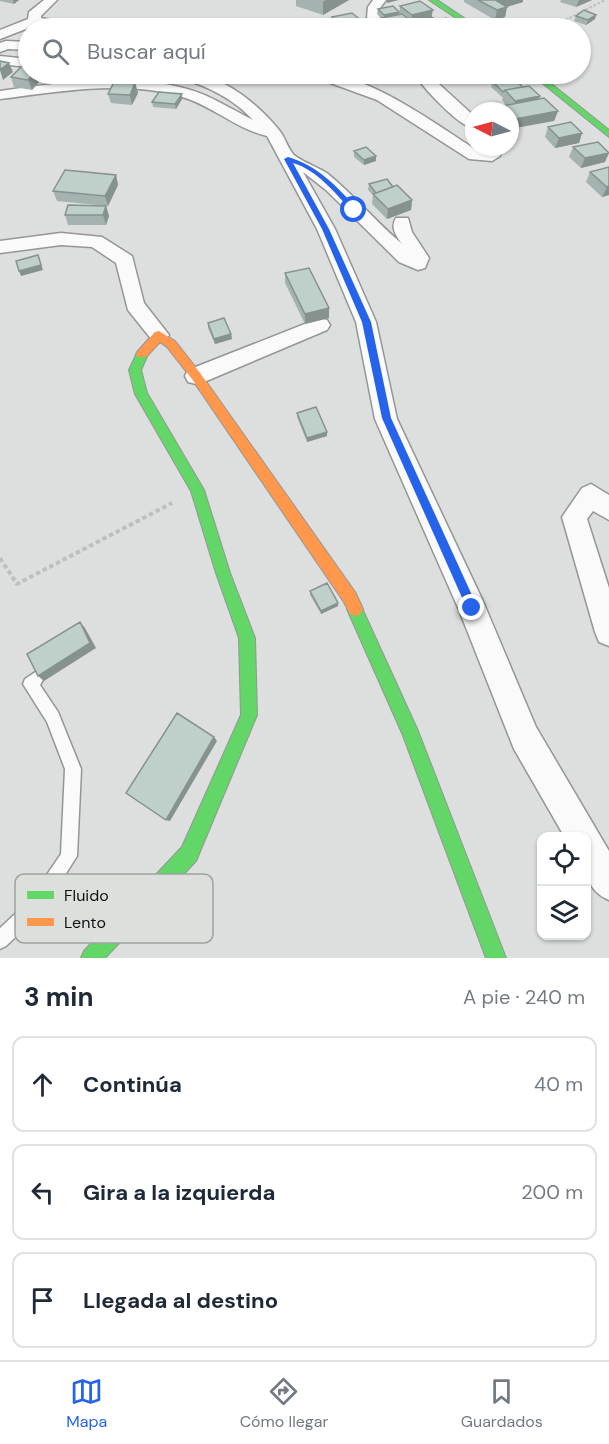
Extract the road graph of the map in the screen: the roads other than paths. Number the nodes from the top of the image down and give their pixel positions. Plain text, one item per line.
1 (51, 0) edge
2 (380, 0) edge
3 (432, 0) edge
4 (34, 18) edge
5 (374, 18) edge
6 (460, 18) edge
7 (18, 28) edge
8 (0, 35) edge
9 (18, 46) edge
10 (0, 48) edge
11 (0, 60) edge
12 (18, 62) edge
13 (212, 84) edge
14 (346, 84) edge
15 (431, 84) edge
16 (547, 84) edge
17 (0, 95) edge
18 (465, 117) edge
19 (274, 134) junction
20 (609, 134) edge
21 (465, 150) edge
22 (288, 159) junction
23 (402, 222) dead end
24 (0, 247) edge
25 (320, 325) dead end
26 (159, 335) junction
27 (196, 376) junction
28 (609, 509) edge
29 (609, 632) edge
30 (37, 678) edge
31 (579, 832) edge
32 (591, 852) edge
33 (57, 874) edge
34 (170, 874) edge
35 (609, 883) edge
36 (15, 926) edge
37 (0, 940) edge
38 (105, 943) edge
39 (91, 958) edge
40 (496, 958) edge

1 - 4 street
2 - 5 street
3 - 6 main road
7 - 8 street
9 - 10 street
11 - 12 street
13 - 19 street
14 - 21 street
15 - 18 street
16 - 20 main road
17 - 19 street
19 - 22 street
22 - 23 street
22 - 31 street
24 - 26 street
25 - 27 street
26 - 27 main road
26 - 34 main road
27 - 40 main road
28 - 29 street
30 - 33 lane
32 - 35 street
36 - 37 lane
38 - 39 main road

